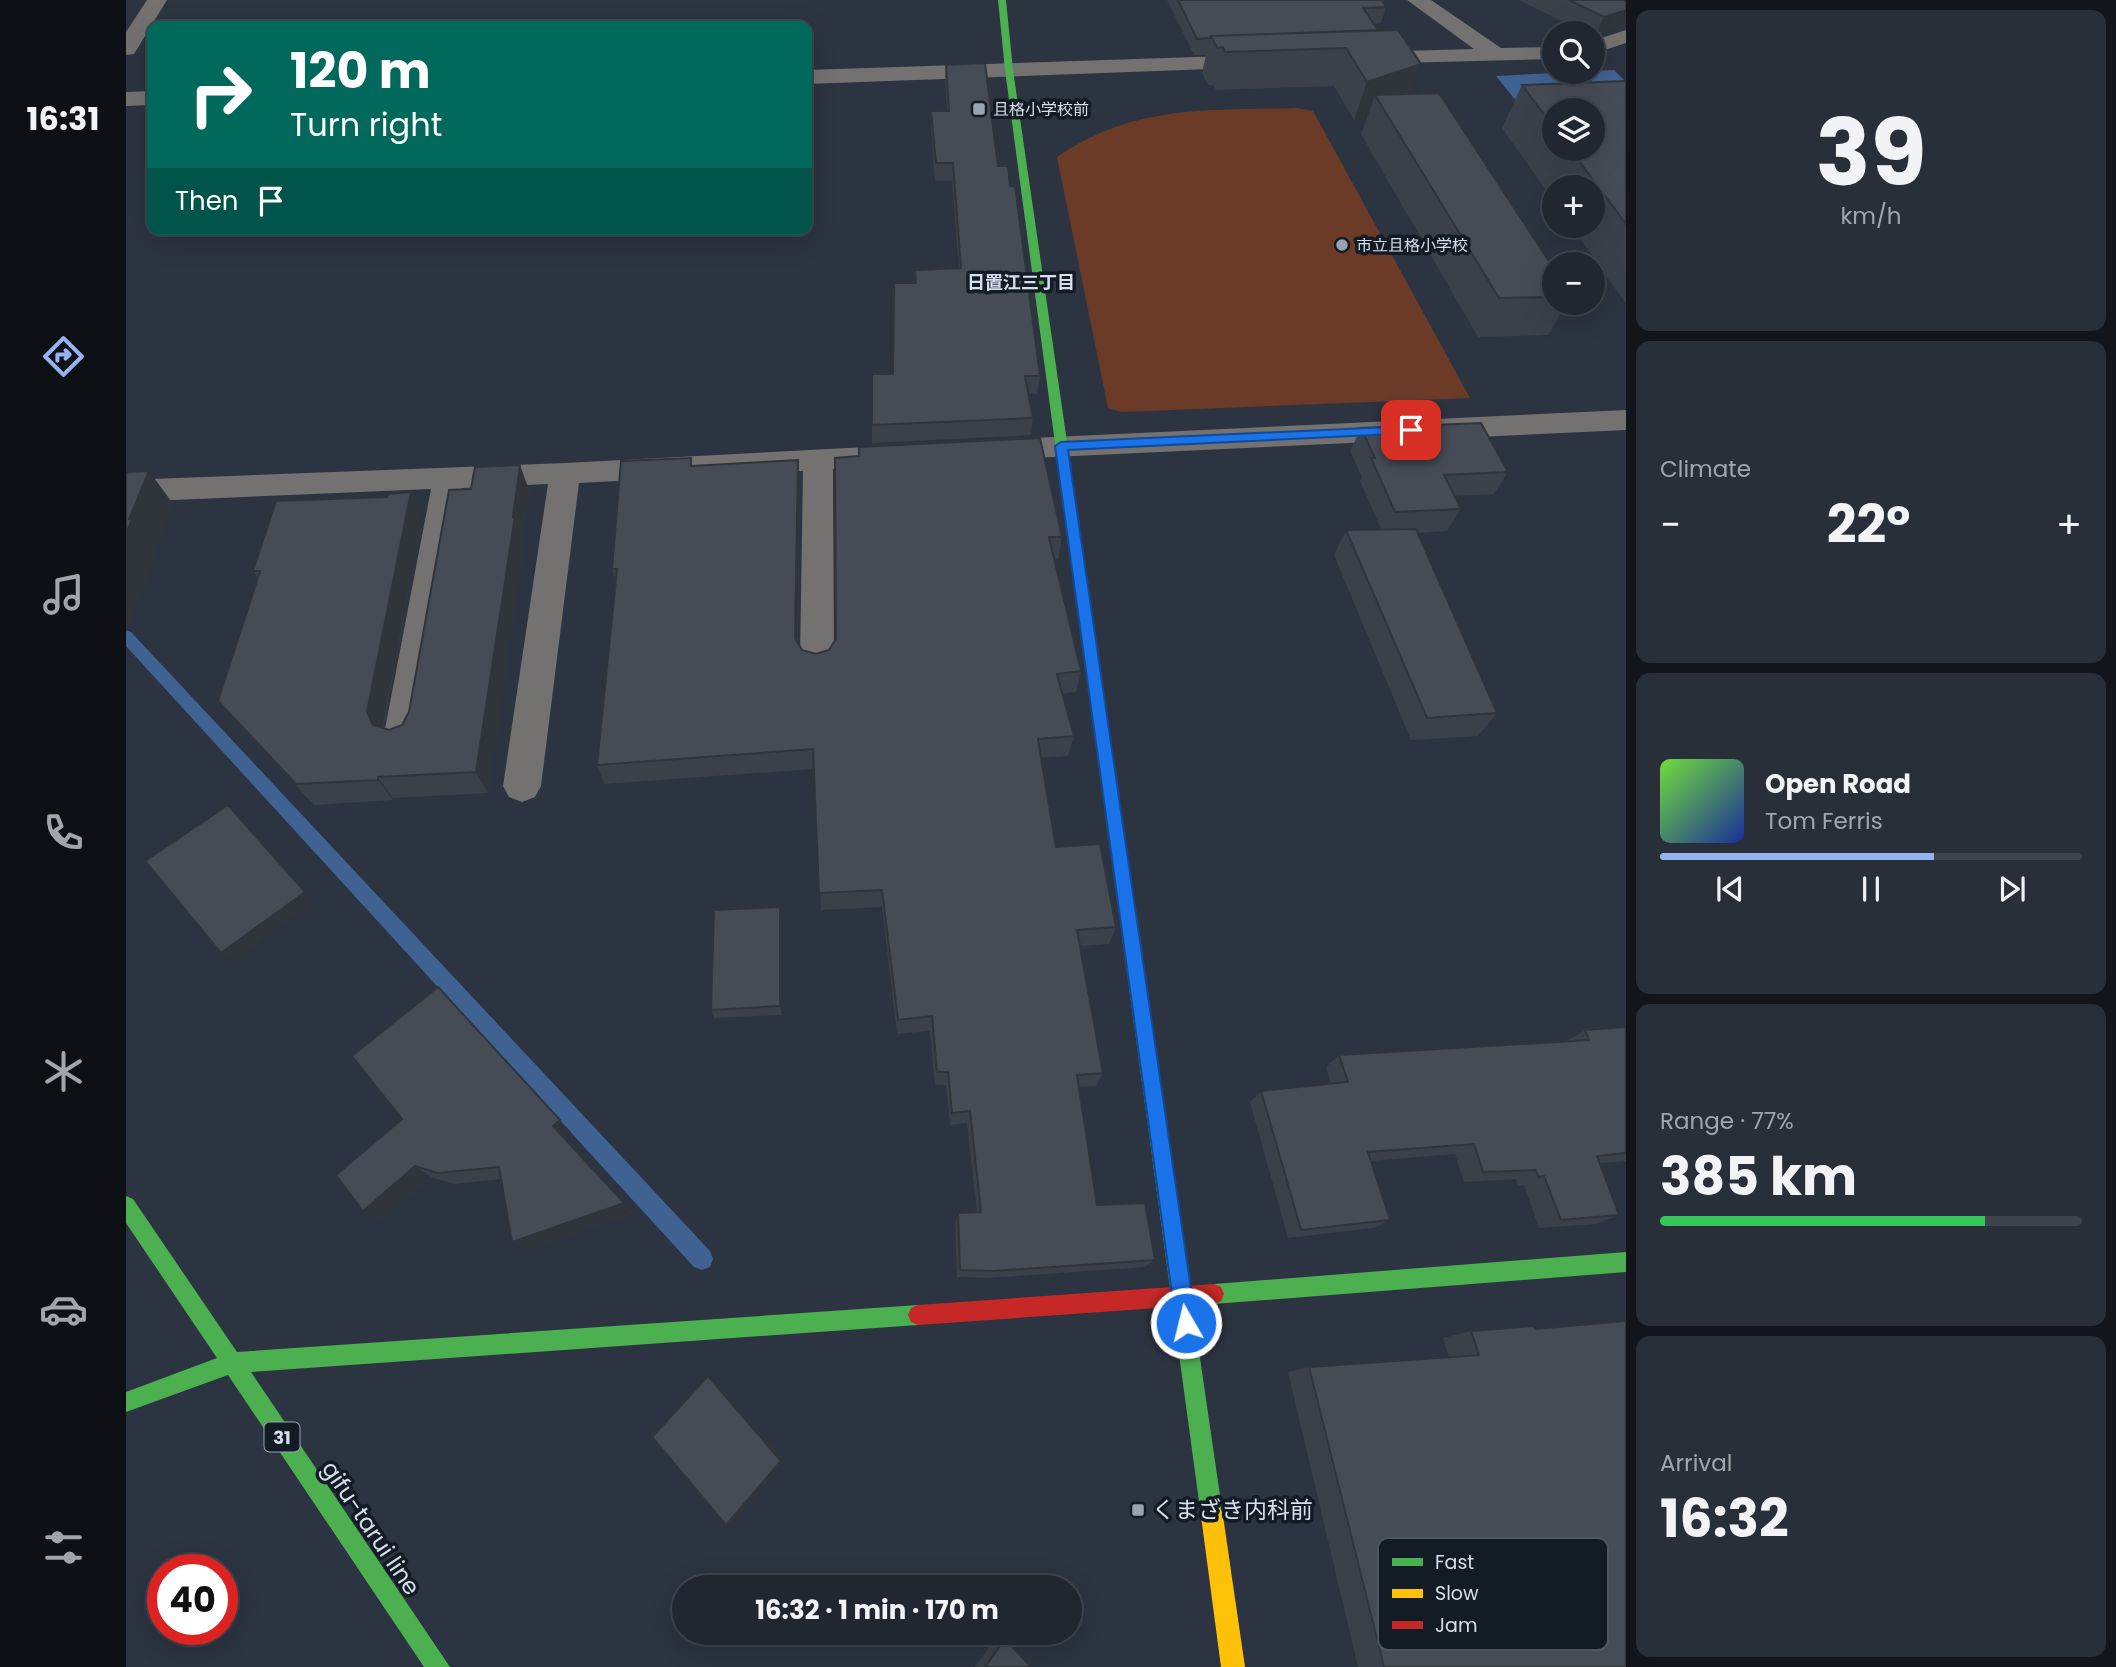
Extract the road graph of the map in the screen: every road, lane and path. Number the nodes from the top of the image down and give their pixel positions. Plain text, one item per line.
1 (157, 0) edge
2 (1002, 0) edge
3 (1417, 0) edge
4 (1626, 36) edge
5 (1605, 43) edge
6 (126, 49) edge
7 (1542, 53) edge
8 (1497, 55) junction
9 (1343, 60) edge
10 (1274, 62) edge
11 (1009, 70) junction
12 (812, 77) edge
13 (147, 98) edge
14 (126, 99) edge
15 (1626, 420) edge
16 (1061, 446) junction
17 (953, 452) edge
18 (913, 454) edge
19 (818, 459) junction
20 (565, 473) junction
21 (448, 478) junction
22 (126, 491) edge
23 (817, 660) edge
24 (402, 734) edge
25 (522, 786) dead end
26 (126, 1206) edge
27 (1626, 1262) edge
28 (1182, 1296) junction
29 (232, 1363) junction
30 (126, 1402) edge
31 (438, 1667) edge
32 (1233, 1667) edge

1 - 6 street
2 - 11 street
3 - 8 street
4 - 5 street
7 - 8 street
8 - 9 street
10 - 11 street
11 - 12 street
11 - 16 street
13 - 14 street
15 - 16 street
16 - 17 street
16 - 28 street
18 - 19 street
19 - 20 street
19 - 23 street
20 - 21 street
20 - 25 street
21 - 22 street
21 - 24 street
26 - 29 street, gifu-tarui line / 31
27 - 28 street
28 - 29 street
28 - 32 street
29 - 30 street
29 - 31 street, gifu-tarui line / 31

